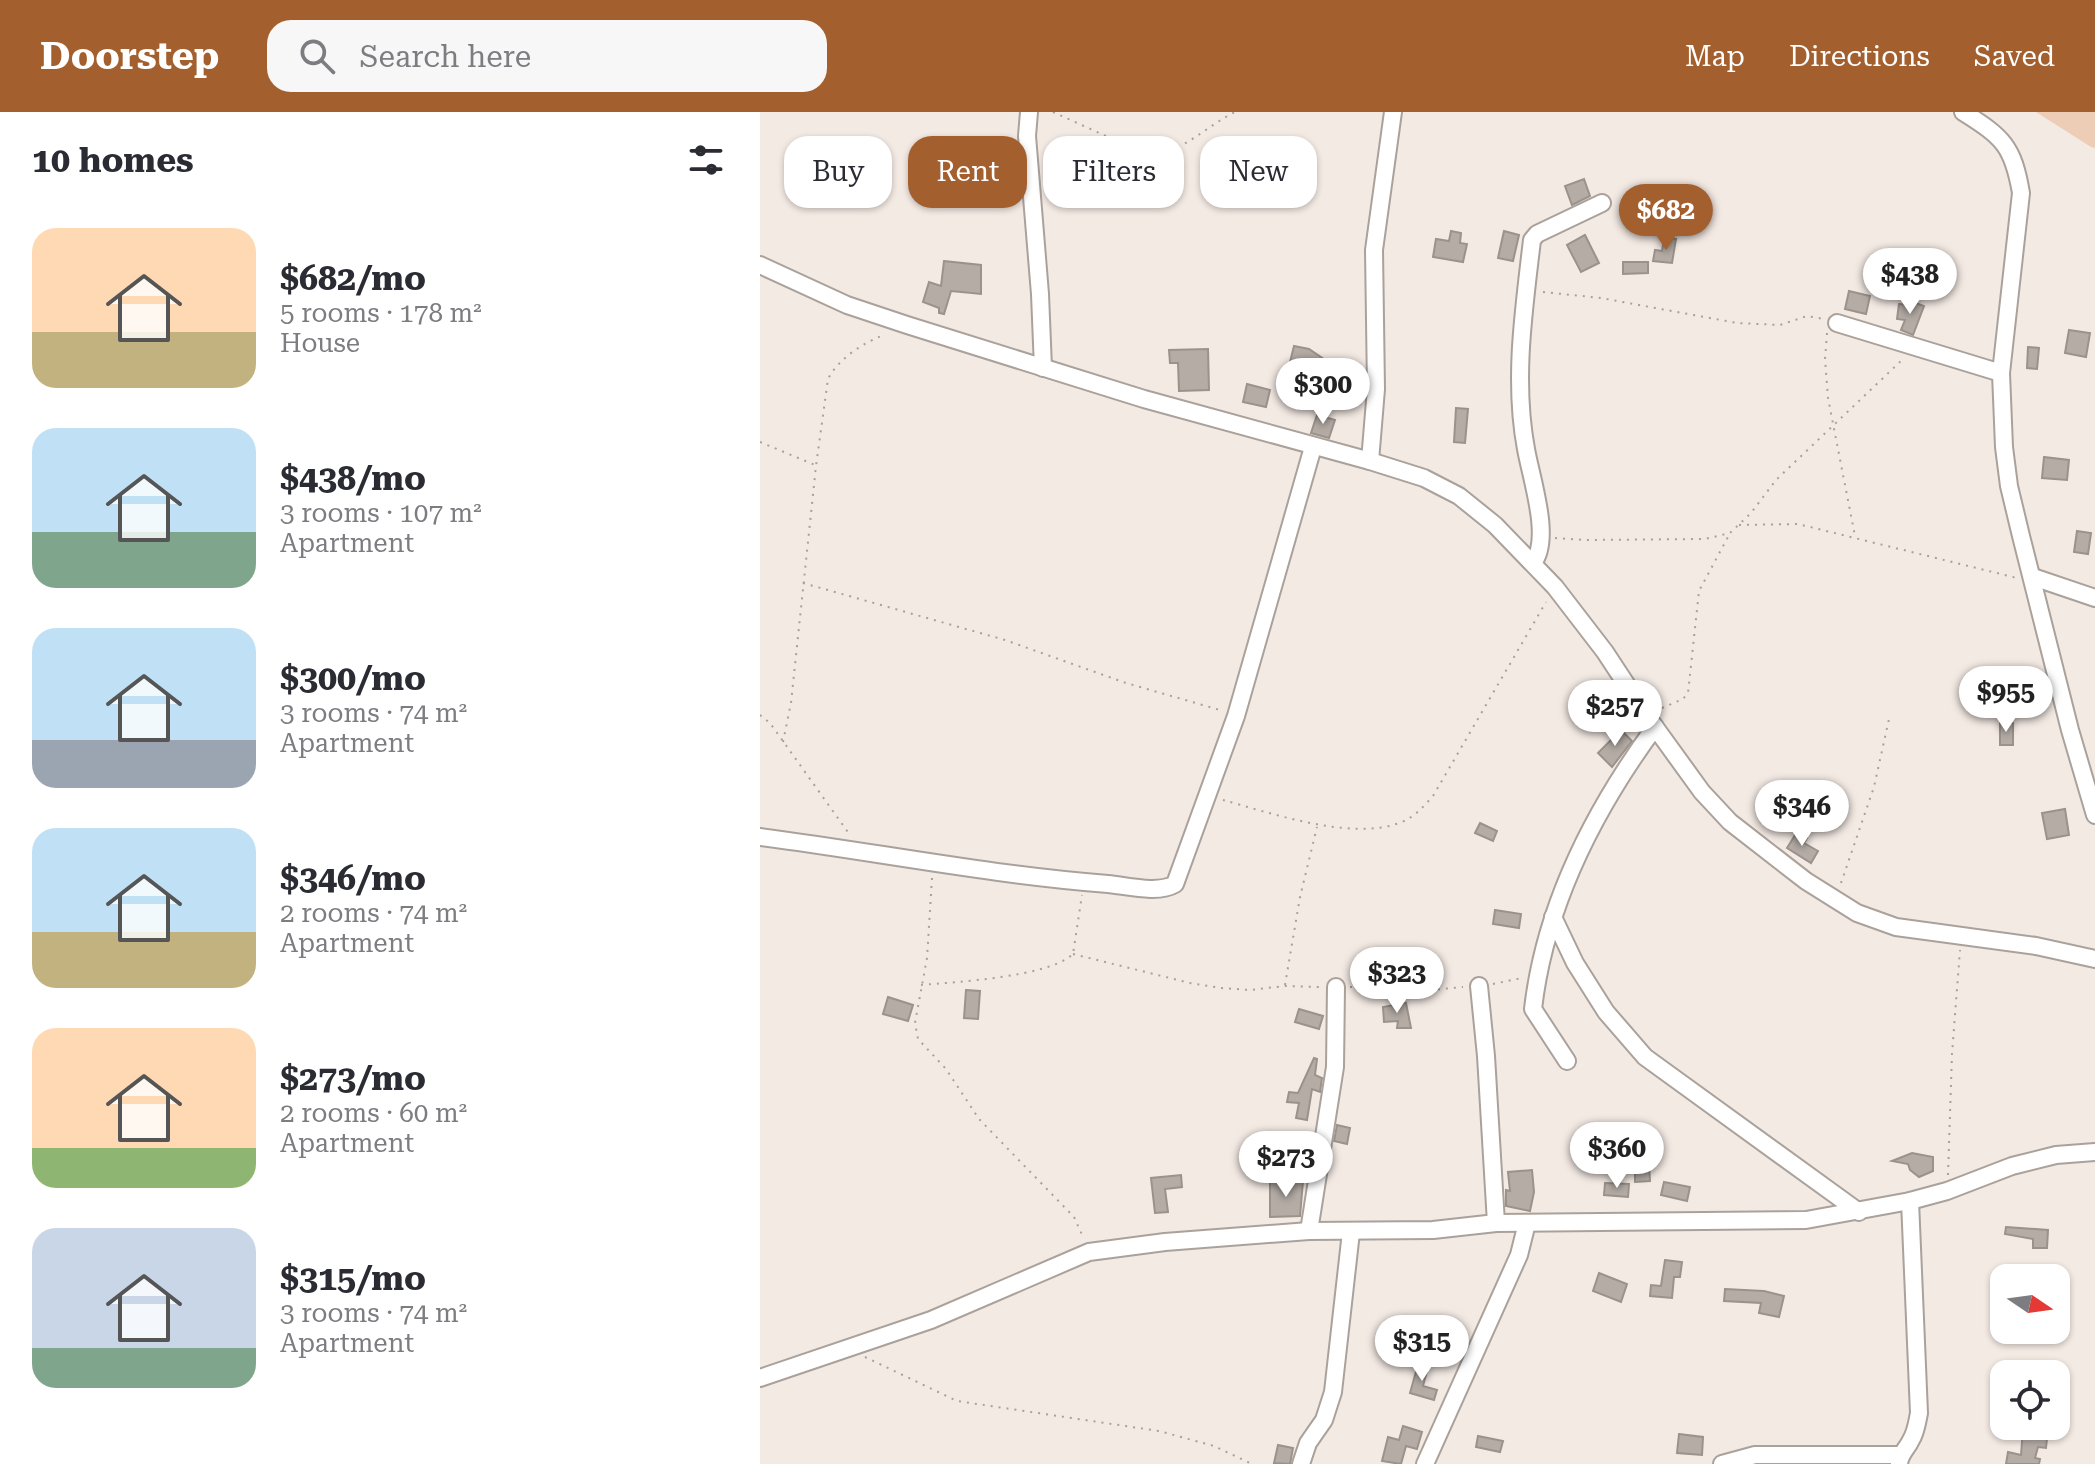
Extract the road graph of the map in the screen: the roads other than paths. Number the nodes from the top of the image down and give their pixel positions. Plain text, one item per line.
1 (1029, 112) edge
2 (1393, 112) edge
3 (1963, 112) edge
4 (1602, 203) dead end
5 (760, 265) edge
6 (1833, 321) road end
7 (1043, 368) junction
8 (2001, 373) junction
9 (1313, 447) junction
10 (1370, 461) junction
11 (1533, 563) junction
12 (2034, 579) junction
13 (2095, 598) edge
14 (1651, 722) junction
15 (2095, 815) edge
16 (760, 837) edge
17 (1553, 917) junction
18 (2095, 959) edge
19 (1479, 986) road end
20 (1336, 987) road end
21 (1567, 1061) dead end
22 (2095, 1152) edge
23 (1910, 1201) junction
24 (1859, 1212) junction
25 (1496, 1223) junction
26 (1527, 1223) junction
27 (1309, 1231) junction
28 (1351, 1232) junction
29 (760, 1378) edge
30 (1899, 1460) edge
31 (1301, 1464) edge
32 (1425, 1464) edge
33 (1722, 1464) edge

1 - 7 street
2 - 10 street
3 - 8 street
4 - 11 street
5 - 7 street
6 - 8 street
7 - 9 street
8 - 12 street
9 - 10 street
9 - 16 street
10 - 11 street
11 - 14 street
12 - 13 street
12 - 15 street
14 - 17 street
14 - 18 street
17 - 21 street
17 - 24 street
19 - 25 street
20 - 27 street
22 - 23 street
23 - 24 street
23 - 30 street
24 - 26 street
25 - 26 street
25 - 28 street
26 - 32 street
27 - 28 street
27 - 29 street
28 - 31 street
30 - 33 street

